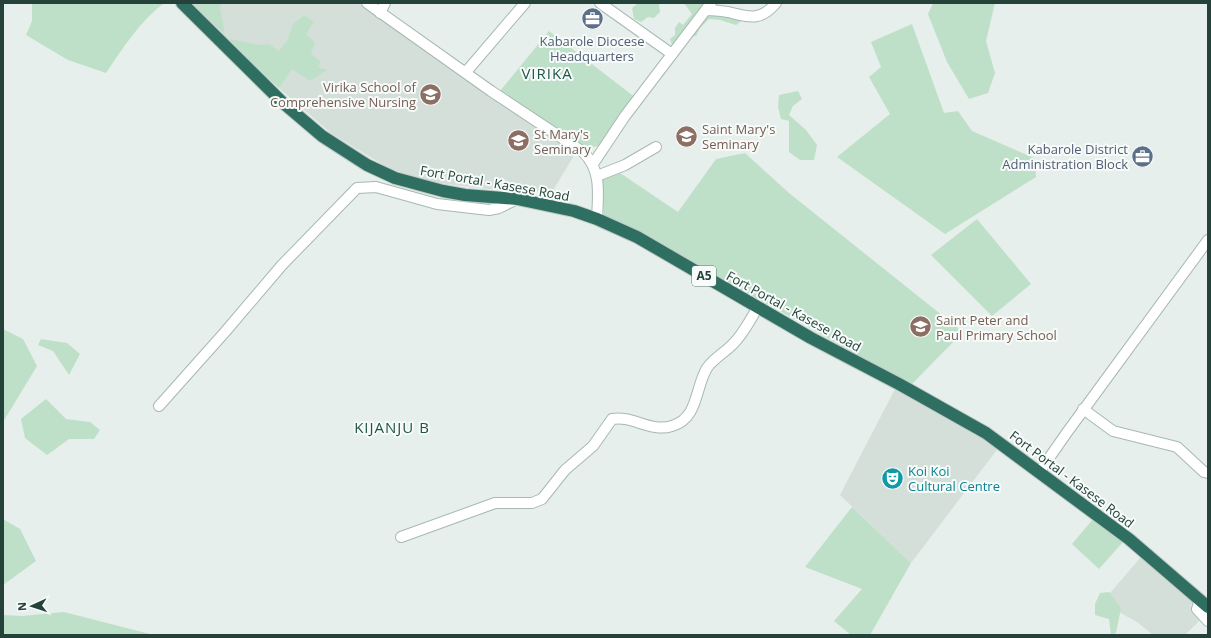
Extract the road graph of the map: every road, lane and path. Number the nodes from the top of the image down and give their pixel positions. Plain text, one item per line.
1 (182, 3) edge
2 (367, 3) edge
3 (385, 3) edge
4 (525, 3) edge
5 (600, 3) edge
6 (776, 3) edge
7 (708, 6) edge
8 (380, 13) junction
9 (672, 54) junction
10 (466, 72) junction
11 (656, 147) dead end
12 (593, 164) junction
13 (597, 176) junction
14 (517, 199) junction
15 (597, 219) junction
16 (1208, 240) edge
17 (758, 307) junction
18 (159, 406) dead end
19 (1083, 409) junction
20 (1040, 471) junction
21 (1208, 473) edge
22 (401, 537) dead end
23 (1204, 603) edge
24 (1208, 620) edge

1 - 14 highway, Fort Portal - Kasese Road / A5
2 - 8 street
3 - 8 street
4 - 10 street
5 - 9 street
6 - 7 street
7 - 9 street
8 - 10 street
9 - 12 street
10 - 12 street
11 - 13 street
12 - 13 street
13 - 15 street
14 - 15 highway, Fort Portal - Kasese Road / A5
14 - 18 street
15 - 17 highway, Fort Portal - Kasese Road / A5
16 - 19 street
17 - 20 highway, Fort Portal - Kasese Road / A5
17 - 22 street
19 - 20 street
19 - 21 street
20 - 23 highway, Fort Portal - Kasese Road / A5
23 - 24 street

